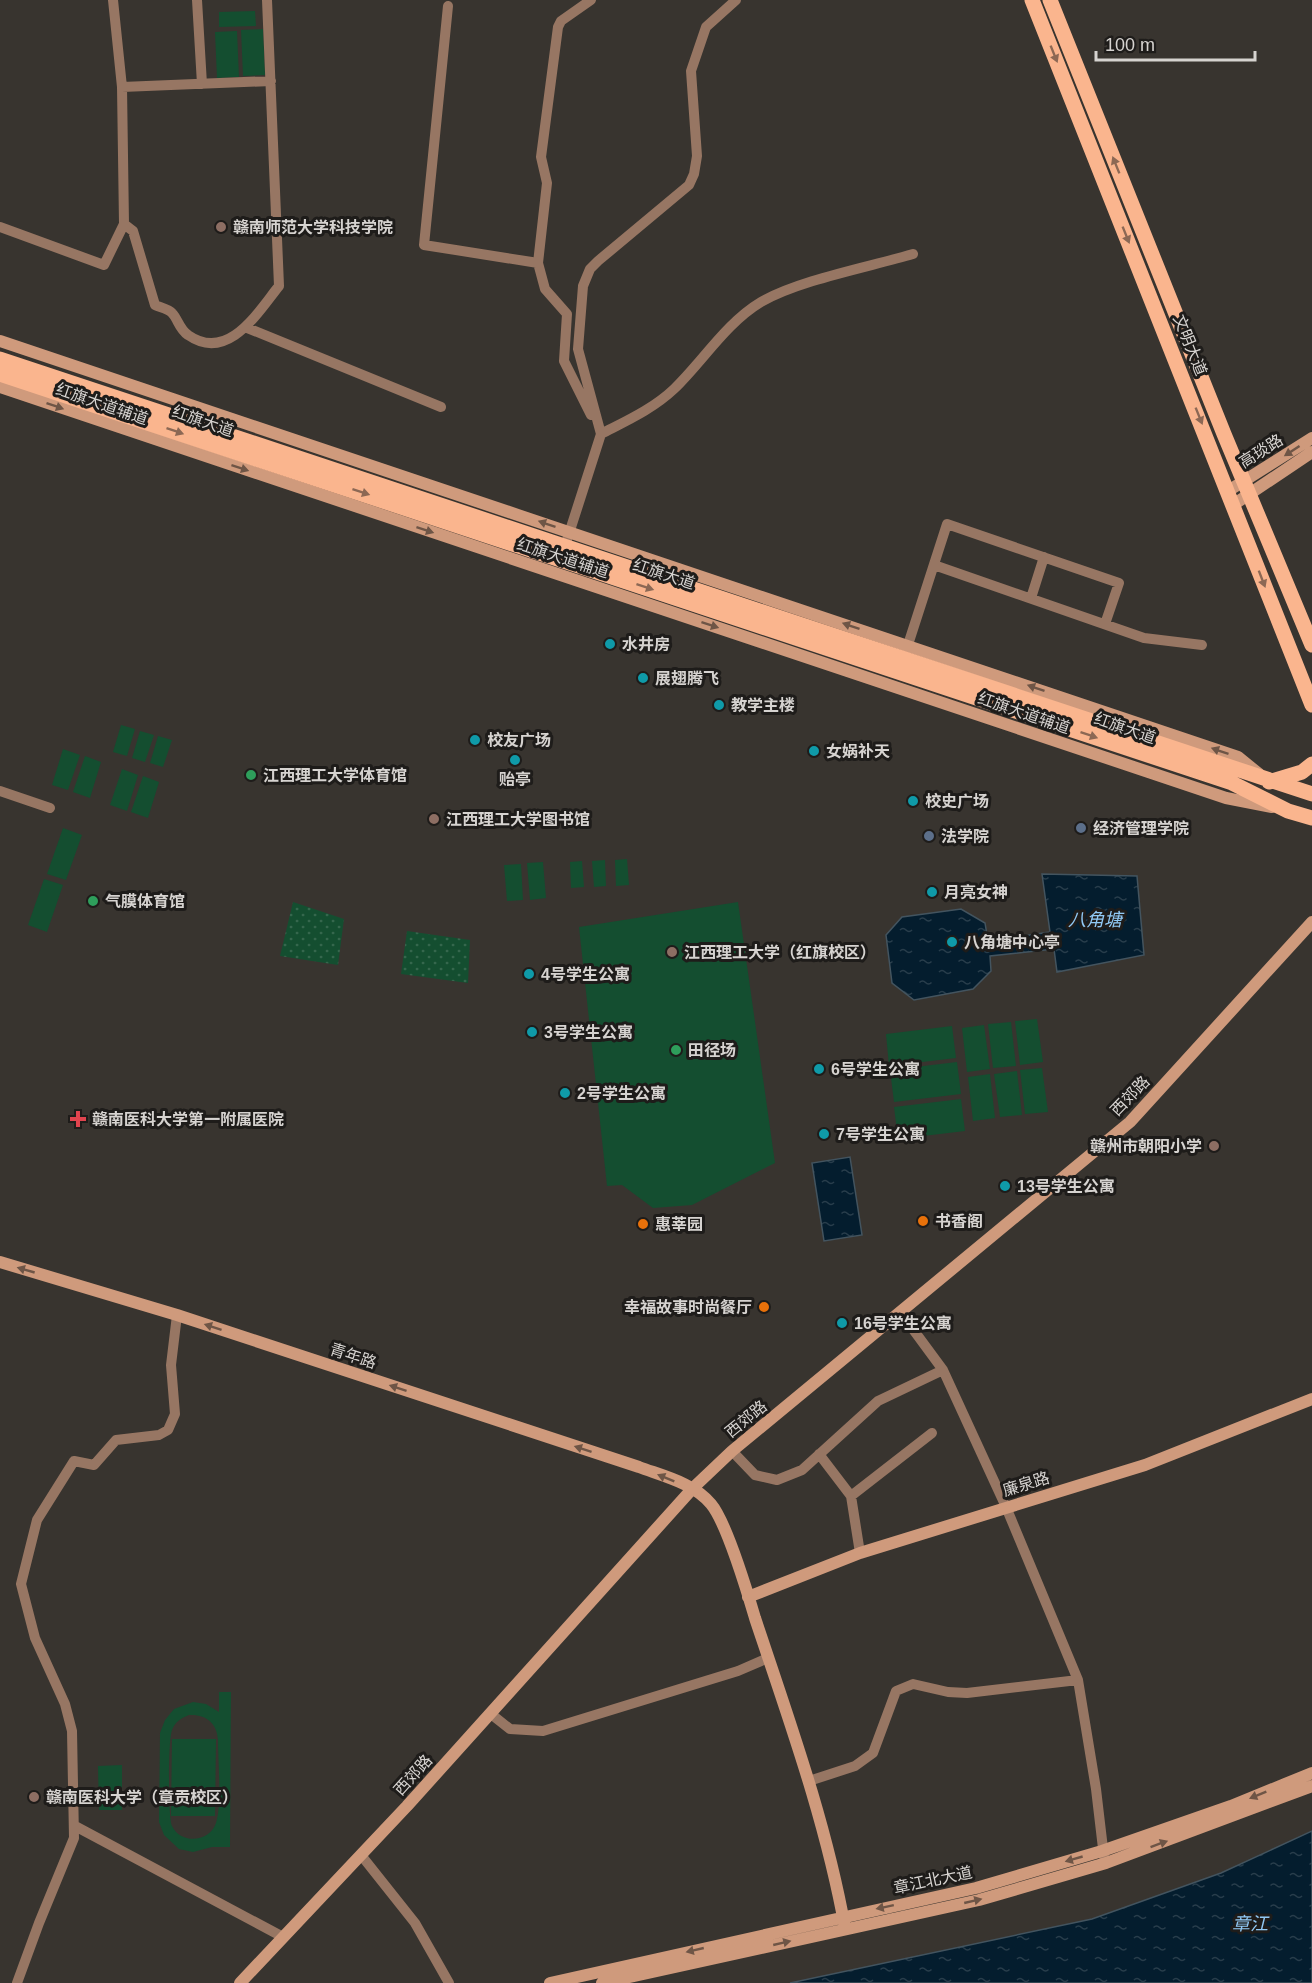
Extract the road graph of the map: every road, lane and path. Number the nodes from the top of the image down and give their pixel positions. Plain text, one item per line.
1 (113, 0) edge
2 (196, 0) edge
3 (267, 0) edge
4 (591, 0) edge
5 (736, 0) edge
6 (1032, 0) edge
7 (1050, 0) edge
8 (448, 6) dead end
9 (271, 81) junction
10 (202, 84) junction
11 (122, 87) junction
12 (124, 224) junction
13 (0, 227) edge
14 (913, 254) dead end
15 (538, 263) junction
16 (245, 327) junction
17 (0, 341) edge
18 (0, 359) edge
19 (0, 374) edge
20 (0, 387) edge
21 (441, 407) dead end
22 (601, 434) junction
23 (1312, 438) edge
24 (1312, 452) edge
25 (1247, 488) junction
26 (1230, 498) junction
27 (567, 539) junction
28 (1044, 557) junction
29 (934, 565) junction
30 (1031, 598) junction
31 (1105, 624) junction
32 (1202, 645) dead end
33 (1312, 645) edge
34 (905, 653) junction
35 (1312, 705) edge
36 (1312, 764) edge
37 (1269, 782) junction
38 (0, 792) edge
39 (1312, 794) edge
40 (50, 808) dead end
41 (1288, 811) junction
42 (1312, 818) edge
43 (1312, 831) edge
44 (1312, 922) edge
45 (0, 1262) edge
46 (901, 1313) junction
47 (177, 1315) junction
48 (943, 1370) junction
49 (1312, 1400) edge
50 (932, 1433) dead end
51 (732, 1451) junction
52 (819, 1454) junction
53 (693, 1488) junction
54 (851, 1496) junction
55 (1006, 1507) junction
56 (860, 1553) junction
57 (748, 1597) junction
58 (768, 1658) junction
59 (1078, 1680) junction
60 (491, 1714) junction
61 (1312, 1773) edge
62 (809, 1781) junction
63 (1312, 1786) edge
64 (75, 1827) junction
65 (361, 1855) junction
66 (1104, 1857) junction
67 (844, 1922) junction
68 (283, 1937) junction
69 (17, 1983) edge
70 (240, 1983) edge
71 (449, 1983) edge
72 (550, 1983) edge
73 (602, 1983) edge

1 - 11 street
2 - 10 street
3 - 9 street
4 - 15 street
5 - 22 street
6 -> 26 main road, 文明大道
25 -> 7 main road, 文明大道
8 - 15 street
9 - 10 street
9 - 16 street
10 - 11 street
11 - 12 street
12 - 13 street
12 - 16 street
14 - 22 street
15 - 22 street
16 - 21 street
27 -> 17 main road, 红旗大道辅道
18 - 27 main road, 红旗大道
19 -> 41 main road, 红旗大道
20 -> 41 main road, 红旗大道辅道
22 - 27 street
23 -> 25 main road, 高琰路
24 - 25 main road, 高琰路
25 - 26 main road, 高琰路
25 - 33 main road, 文明大道
26 -> 35 main road, 文明大道
34 -> 27 main road, 红旗大道
28 - 29 street
28 - 30 street
28 - 31 street
29 - 30 street
29 - 34 street
30 - 31 street
31 - 32 street
37 -> 34 main road, 红旗大道
36 - 37 main road
37 - 39 main road, 红旗大道
38 - 40 street
41 - 42 main road, 红旗大道
41 - 43 main road
44 - 46 main road, 西郊路
47 -> 45 main road, 青年路
46 - 48 street
46 - 51 main road, 西郊路
53 -> 47 main road, 青年路
47 - 64 street
48 - 52 street
48 - 55 street
49 - 55 main road, 廉泉路
50 - 54 street
51 - 52 street
51 - 53 main road, 西郊路
52 - 54 street
53 - 57 main road
53 - 60 main road, 西郊路
54 - 56 street
55 - 56 main road, 廉泉路
55 - 59 street
56 - 57 main road, 廉泉路
57 - 58 main road
58 - 60 street
58 - 62 main road
59 - 62 street
59 - 66 street
60 - 65 main road, 西郊路
61 -> 66 main road, 章江北大道
62 - 67 main road
66 -> 63 main road, 章江北大道
64 - 68 street
64 - 69 street
65 - 68 main road, 西郊路
65 - 71 street
66 - 67 main road, 章江北大道
67 -> 72 main road, 章江北大道
73 -> 67 main road, 章江北大道
68 - 70 main road, 西郊路

